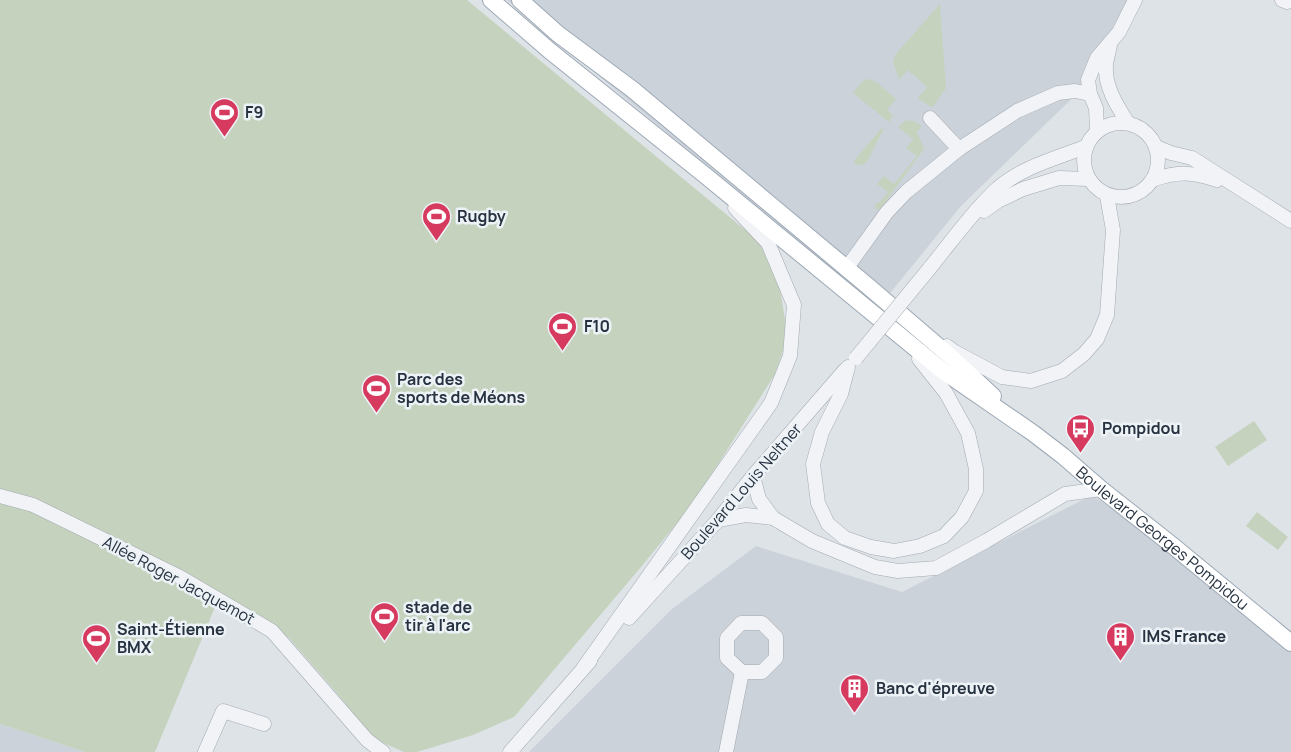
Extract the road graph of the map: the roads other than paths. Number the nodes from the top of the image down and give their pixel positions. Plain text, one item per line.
1 (491, 0) edge
2 (520, 0) edge
3 (1136, 0) edge
4 (1282, 0) edge
5 (1291, 1) edge
6 (1111, 43) junction
7 (1090, 94) junction
8 (930, 118) dead end
9 (1128, 123) junction
10 (1097, 131) junction
11 (1085, 147) junction
12 (1156, 147) junction
13 (959, 148) junction
14 (706, 176) junction
15 (1088, 179) junction
16 (1152, 180) junction
17 (1232, 184) junction
18 (1107, 195) junction
19 (1291, 221) edge
20 (965, 224) junction
21 (846, 269) junction
22 (869, 287) junction
23 (856, 300) junction
24 (852, 362) junction
25 (1033, 434) junction
26 (753, 476) junction
27 (1101, 489) junction
28 (0, 496) edge
29 (773, 518) junction
30 (718, 520) junction
31 (1291, 643) edge
32 (584, 667) junction
33 (742, 672) dead end
34 (264, 724) dead end
35 (368, 740) junction
36 (205, 752) edge
37 (358, 752) edge
38 (383, 752) edge
39 (510, 752) edge
40 (726, 752) edge

1 - 14 main road, Boulevard Georges Pompidou
2 - 21 main road, Boulevard Georges Pompidou
3 - 6 street
4 - 5 street
6 - 7 street
6 - 9 street
7 - 10 street
7 - 13 street
8 - 13 street
9 - 10 street
9 - 12 street
10 - 11 street
11 - 15 street
11 - 20 street, Boulevard Louis Neltner
12 - 16 street
12 - 17 street
13 - 21 street
14 - 23 main road, Boulevard Georges Pompidou
14 - 32 street
15 - 18 street
15 - 20 street, Boulevard Louis Neltner
16 - 17 street
16 - 18 street
17 - 19 street
18 - 22 street
20 - 24 street, Boulevard Louis Neltner, bridge
21 - 22 main road, Boulevard Georges Pompidou
22 - 25 main road, Boulevard Georges Pompidou
23 - 24 street
23 - 25 main road, Boulevard Georges Pompidou
24 - 26 street, Boulevard Louis Neltner
25 - 27 main road, Boulevard Georges Pompidou
26 - 29 street
26 - 30 street, Boulevard Louis Neltner
27 - 29 street
27 - 31 main road, Boulevard Georges Pompidou
28 - 35 street, Allée Roger Jacquemot
29 - 30 street
30 - 32 street, Boulevard Louis Neltner
32 - 39 street, Boulevard Louis Neltner
33 - 40 street
34 - 36 street
35 - 37 street
35 - 38 street, Allée Roger Jacquemot

